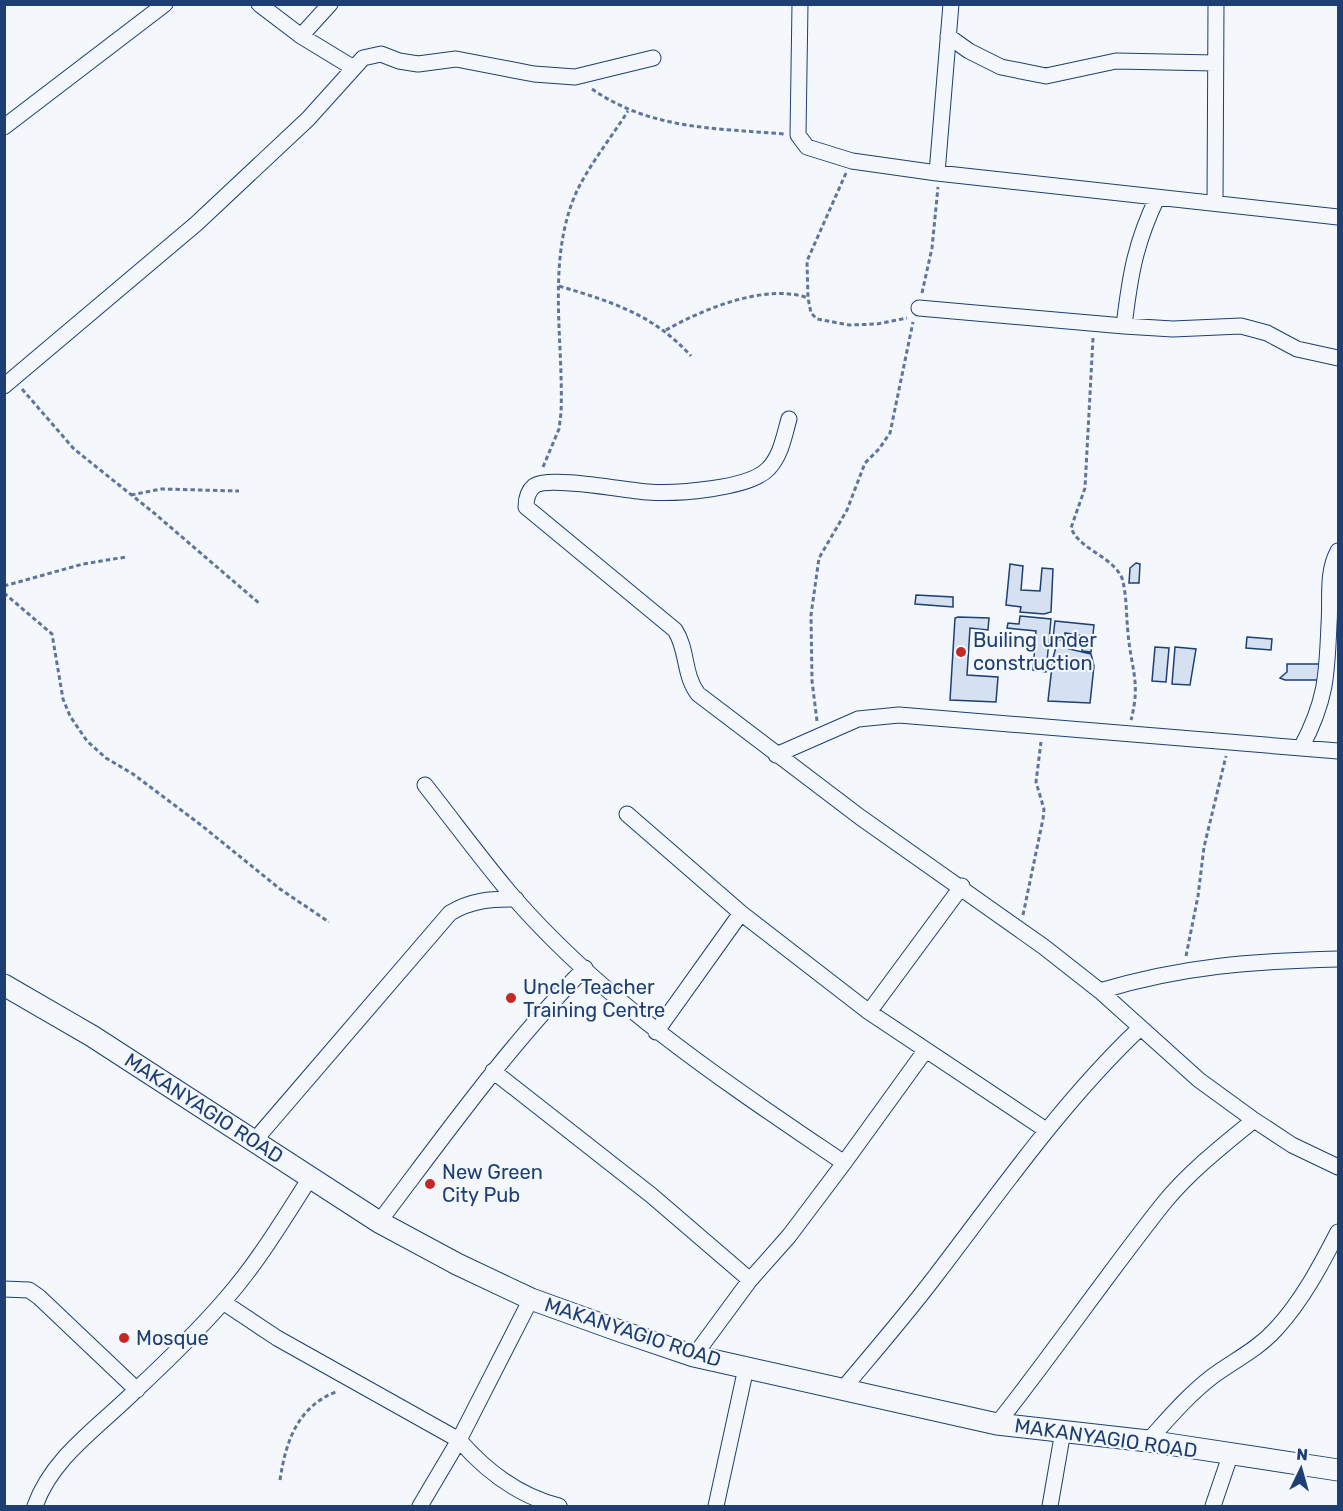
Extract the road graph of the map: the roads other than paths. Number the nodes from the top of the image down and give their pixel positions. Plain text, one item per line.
1 (165, 4) edge
2 (259, 4) edge
3 (330, 4) edge
4 (800, 4) edge
5 (951, 4) edge
6 (1216, 4) edge
7 (301, 36) junction
8 (948, 36) junction
9 (653, 58) dead end
10 (1215, 63) junction
11 (352, 68) junction
12 (4, 127) edge
13 (938, 174) junction
14 (1157, 198) junction
15 (1215, 204) junction
16 (1338, 216) edge
17 (919, 308) road end
18 (1124, 326) junction
19 (1338, 358) edge
20 (9, 382) edge
21 (789, 419) dead end
22 (1338, 551) edge
23 (1301, 748) junction
24 (1338, 751) edge
25 (776, 755) junction
26 (425, 785) dead end
27 (627, 814) dead end
28 (962, 886) junction
29 (516, 900) junction
30 (741, 913) junction
31 (1338, 959) edge
32 (585, 968) junction
33 (4, 985) edge
34 (1100, 991) junction
35 (869, 1012) junction
36 (1140, 1028) junction
37 (656, 1032) junction
38 (925, 1051) junction
39 (493, 1071) junction
40 (1254, 1120) junction
41 (1046, 1130) junction
42 (255, 1140) junction
43 (844, 1163) junction
44 (1338, 1167) edge
45 (310, 1178) junction
46 (379, 1222) junction
47 (1338, 1232) edge
48 (750, 1280) junction
49 (4, 1288) edge
50 (531, 1299) junction
51 (223, 1302) junction
52 (694, 1356) junction
53 (746, 1368) junction
54 (137, 1390) junction
55 (842, 1390) junction
56 (997, 1424) junction
57 (1064, 1431) junction
58 (459, 1440) junction
59 (1148, 1441) junction
60 (1230, 1456) junction
61 (1338, 1470) edge
62 (35, 1506) edge
63 (420, 1506) edge
64 (559, 1506) edge
65 (716, 1506) edge
66 (1050, 1506) edge
67 (1213, 1506) edge

1 - 12 street
2 - 7 street
3 - 7 street
4 - 13 street
5 - 8 street
6 - 10 street
7 - 11 street
8 - 10 street
8 - 13 street
9 - 11 street
10 - 15 street
11 - 20 street
13 - 14 street
14 - 15 street
14 - 18 street
15 - 16 street
17 - 18 street
18 - 19 street
21 - 25 street
22 - 23 street
23 - 24 street
23 - 25 street
25 - 28 street
26 - 29 street
27 - 30 street
28 - 34 street
28 - 35 street
29 - 32 street
29 - 42 street
30 - 35 street
30 - 37 street
31 - 34 street
32 - 37 street
32 - 39 street
33 - 42 street, MAKANYAGIO ROAD
34 - 36 street
35 - 38 street
36 - 40 street
36 - 41 street
37 - 43 street
38 - 41 street
38 - 43 street
39 - 46 street
39 - 48 street
40 - 44 street
40 - 56 street
41 - 55 street
42 - 45 street, MAKANYAGIO ROAD
43 - 48 street
45 - 46 street, MAKANYAGIO ROAD
45 - 51 street
46 - 50 street, MAKANYAGIO ROAD
47 - 59 street
48 - 52 street
49 - 54 street
50 - 52 street, MAKANYAGIO ROAD
50 - 58 street
51 - 54 street
51 - 58 street
52 - 53 street, MAKANYAGIO ROAD
53 - 55 street, MAKANYAGIO ROAD
53 - 65 street
54 - 62 street
55 - 56 street, MAKANYAGIO ROAD
56 - 57 street, MAKANYAGIO ROAD
57 - 59 street, MAKANYAGIO ROAD
57 - 66 street
58 - 63 street
58 - 64 street
59 - 60 street, MAKANYAGIO ROAD
60 - 61 street, MAKANYAGIO ROAD
60 - 67 street

